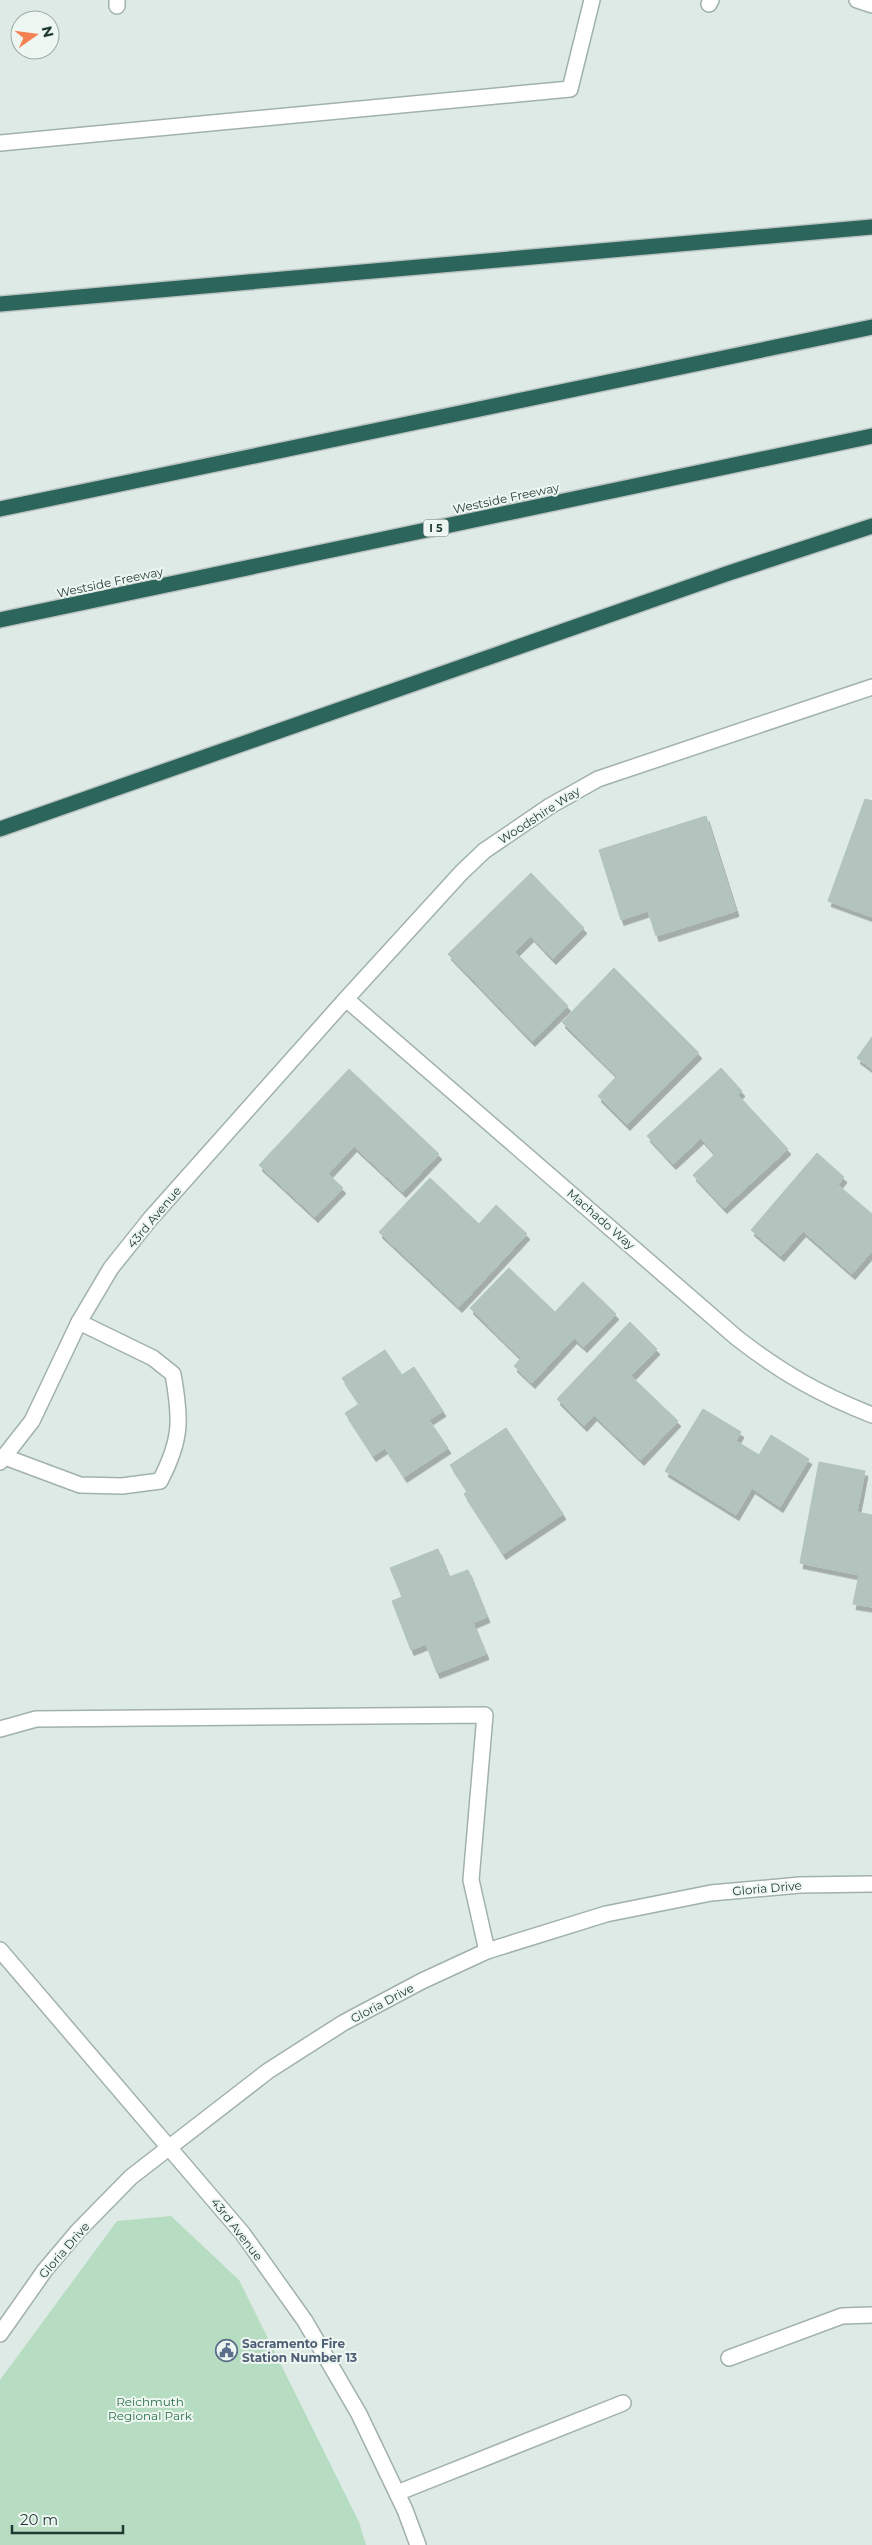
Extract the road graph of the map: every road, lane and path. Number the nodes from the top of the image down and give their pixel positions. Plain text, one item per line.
1 (592, 0) edge
2 (857, 0) edge
3 (872, 5) edge
4 (0, 143) edge
5 (872, 227) edge
6 (0, 304) edge
7 (872, 328) edge
8 (872, 436) edge
9 (0, 509) edge
10 (872, 526) edge
11 (0, 620) edge
12 (872, 687) edge
13 (0, 829) edge
14 (346, 999) junction
15 (79, 1322) junction
16 (872, 1415) edge
17 (3, 1459) edge
18 (0, 1729) edge
19 (872, 1884) edge
20 (0, 1950) edge
21 (487, 1951) junction
22 (169, 2146) junction
23 (872, 2315) edge
24 (0, 2334) edge
25 (729, 2358) dead end
26 (623, 2403) dead end
27 (397, 2493) junction
28 (418, 2545) edge

1 - 4 street
2 - 3 street
5 - 6 highway
7 - 9 highway
8 - 11 highway, Westside Freeway / I 5
10 - 13 highway
12 - 14 street, Woodshire Way
14 - 15 street, 43rd Avenue
14 - 16 street, Machado Way
15 - 17 street, 43rd Avenue
15 - 17 street
18 - 21 street
19 - 21 street, Gloria Drive
20 - 22 street, 43rd Avenue
21 - 22 street, Gloria Drive
22 - 24 street, Gloria Drive
22 - 27 street, 43rd Avenue
23 - 25 street
26 - 27 street
27 - 28 street, 43rd Avenue

